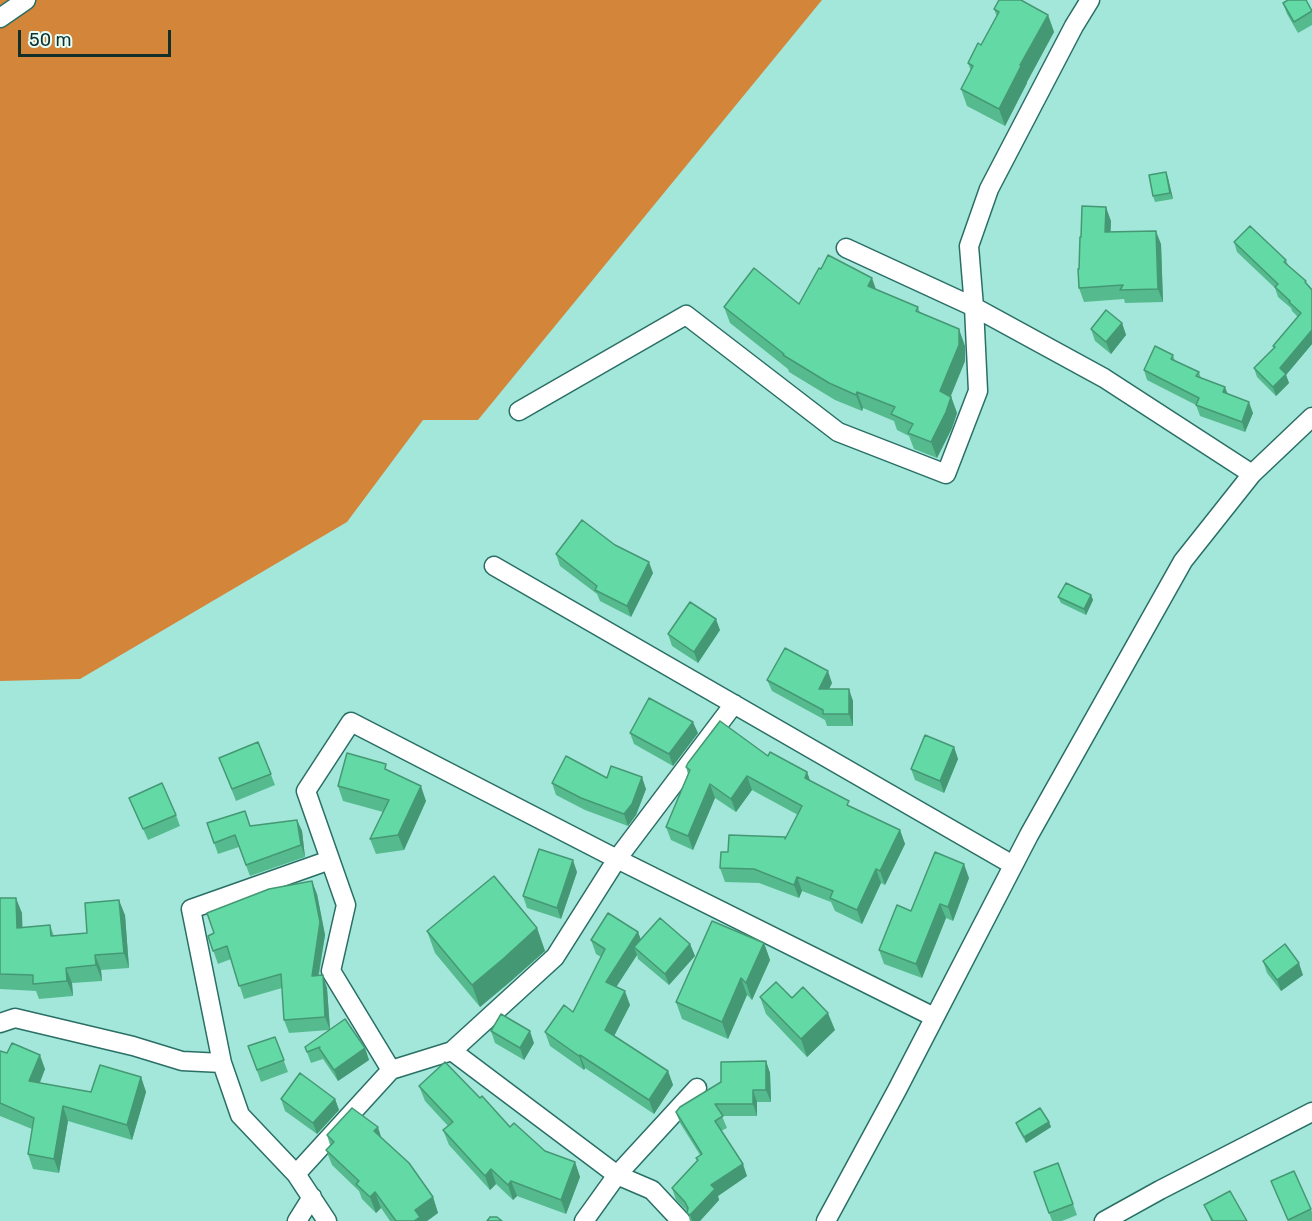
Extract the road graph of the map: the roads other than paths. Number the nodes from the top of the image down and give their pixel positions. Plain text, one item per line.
1 (26, 0) edge
2 (1090, 0) edge
3 (0, 18) edge
4 (846, 248) dead end
5 (974, 307) junction
6 (519, 411) dead end
7 (1312, 417) edge
8 (1252, 474) junction
9 (494, 566) dead end
10 (734, 704) junction
11 (617, 859) junction
12 (330, 860) junction
13 (1013, 865) junction
14 (934, 1017) junction
15 (0, 1023) edge
16 (452, 1051) junction
17 (222, 1063) junction
18 (391, 1070) junction
19 (697, 1088) dead end
20 (1312, 1112) edge
21 (296, 1174) junction
22 (617, 1175) junction
23 (312, 1197) junction
24 (297, 1221) edge
25 (327, 1221) edge
26 (584, 1221) edge
27 (681, 1221) edge
28 (826, 1221) edge
29 (1104, 1221) edge

1 - 3 street
2 - 5 street
4 - 5 street
5 - 6 street
5 - 8 street
7 - 8 street
8 - 13 street
9 - 10 street
10 - 11 street
10 - 13 street
11 - 12 street
11 - 14 street
11 - 16 street
12 - 17 street
12 - 18 street
13 - 14 street
14 - 28 street
15 - 17 street
16 - 18 street
16 - 22 street
17 - 21 street
18 - 21 street
19 - 22 street
20 - 29 street
21 - 23 street
22 - 26 street
22 - 27 street
23 - 24 street
23 - 25 street

